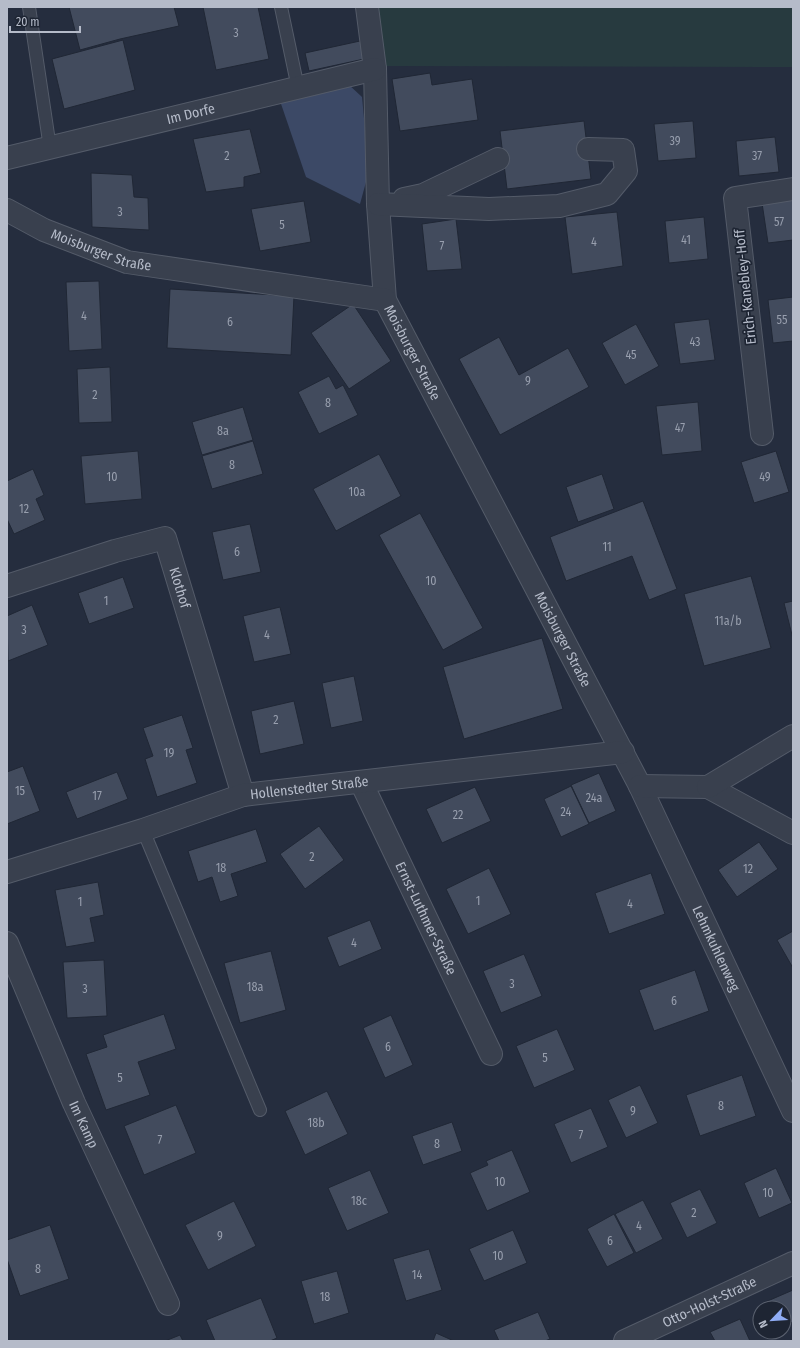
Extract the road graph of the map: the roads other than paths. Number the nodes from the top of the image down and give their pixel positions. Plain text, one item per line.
1 (29, 7) edge
2 (281, 7) edge
3 (367, 7) edge
4 (375, 69) junction
5 (298, 88) junction
6 (50, 148) junction
7 (588, 149) dead end
8 (7, 158) edge
9 (498, 159) dead end
10 (793, 190) edge
11 (378, 204) junction
12 (7, 210) edge
13 (385, 300) junction
14 (762, 434) dead end
15 (7, 586) edge
16 (793, 736) edge
17 (623, 752) junction
18 (361, 782) junction
19 (640, 786) junction
20 (708, 787) junction
21 (243, 796) junction
22 (143, 830) junction
23 (793, 832) edge
24 (7, 872) edge
25 (7, 943) edge
26 (491, 1054) dead end
27 (260, 1110) dead end
28 (793, 1111) edge
29 (793, 1263) edge
30 (168, 1304) dead end
31 (626, 1341) edge

1 - 6 lane
2 - 5 lane
3 - 4 street
4 - 5 street, Im Dorfe
4 - 11 street
5 - 6 street, Im Dorfe
6 - 8 street, Im Dorfe
7 - 11 street
9 - 11 street
10 - 14 street, Erich-Kanebley-Hoff
11 - 13 street
12 - 13 street, Moisburger Straße
13 - 17 street, Moisburger Straße
15 - 21 street, Klothof
16 - 20 street
17 - 18 street, Hollenstedter Straße
17 - 19 street, Moisburger Straße
18 - 21 street, Hollenstedter Straße
18 - 26 street, Ernst-Luthmer-Straße
19 - 20 street
19 - 28 street, Lehmkuhlenweg
20 - 23 street
21 - 22 street, Hollenstedter Straße
22 - 24 street, Hollenstedter Straße
22 - 27 lane
25 - 30 street, Im Kamp
29 - 31 street, Otto-Holst-Straße

